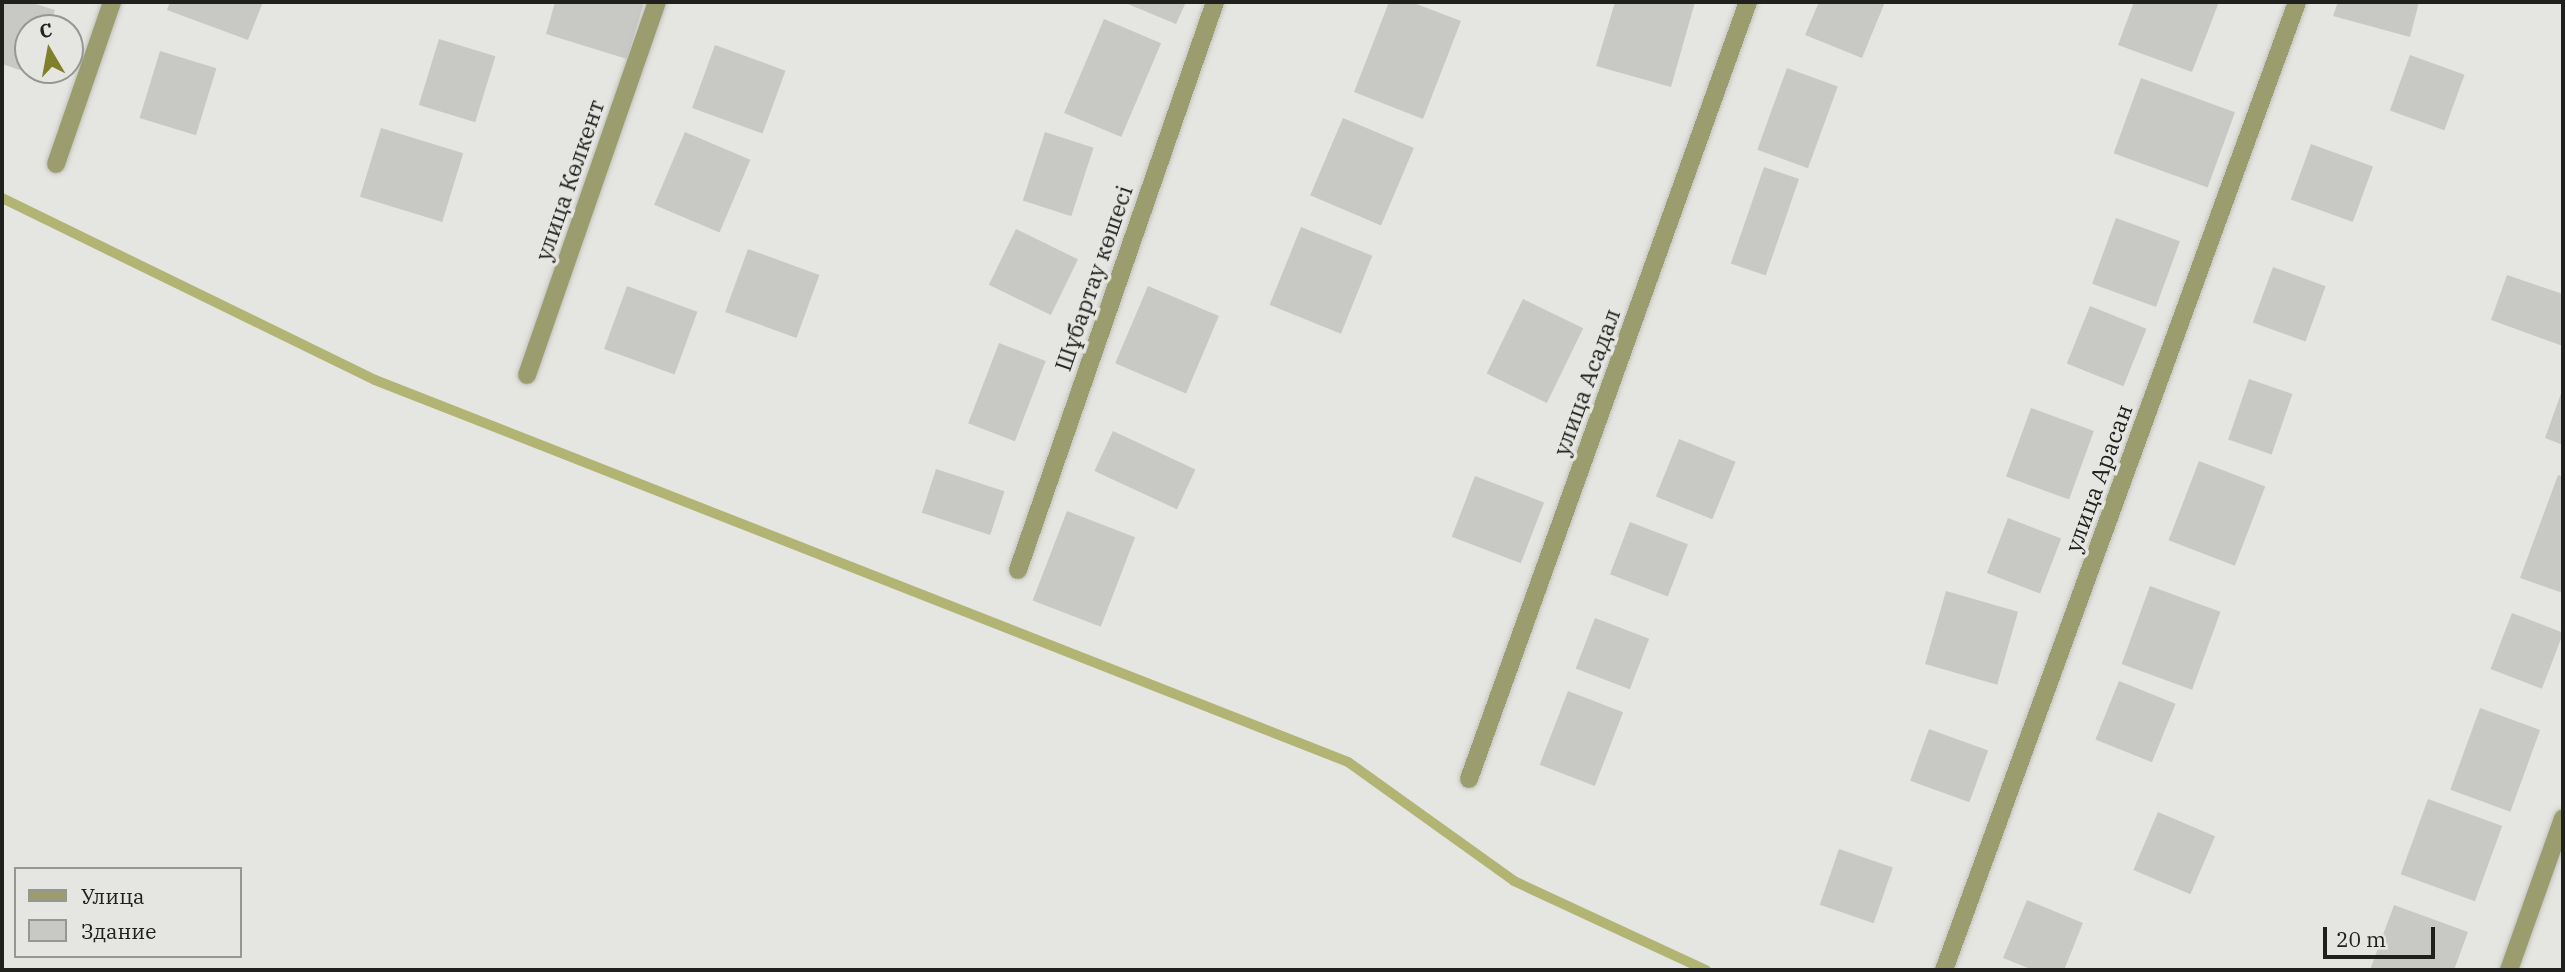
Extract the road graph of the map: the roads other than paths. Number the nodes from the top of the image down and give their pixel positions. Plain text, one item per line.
1 (112, 2) edge
2 (657, 2) edge
3 (1215, 2) edge
4 (1748, 2) edge
5 (2297, 2) edge
6 (56, 164) dead end
7 (527, 375) dead end
8 (1018, 570) dead end
9 (1469, 779) dead end
10 (2563, 818) edge
11 (1944, 970) edge
12 (2509, 970) edge

1 - 6 street
2 - 7 street, улица Көлкент
3 - 8 street, Шұбартау көшесі
4 - 9 street, улица Асадал
5 - 11 street, улица Арасан
10 - 12 street

